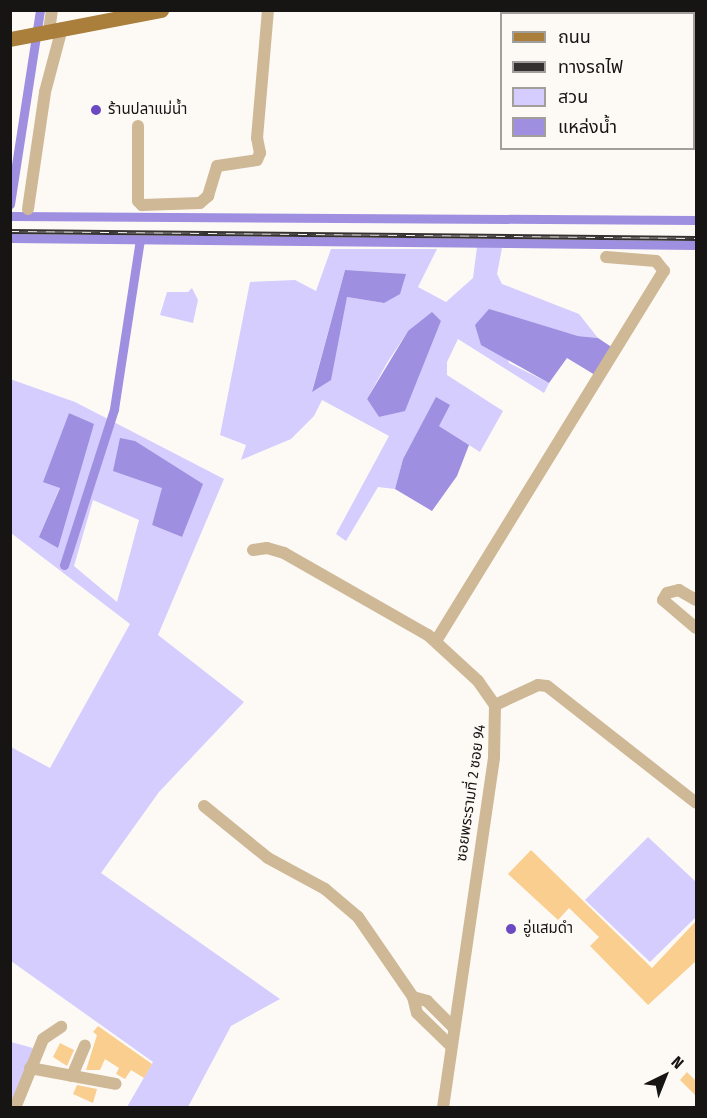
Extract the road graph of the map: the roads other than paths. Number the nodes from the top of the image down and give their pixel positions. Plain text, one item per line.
1 (52, 10) edge
2 (161, 10) edge
3 (268, 10) edge
4 (44, 32) junction
5 (10, 39) edge
6 (138, 126) dead end
7 (28, 208) dead end
8 (606, 257) dead end
9 (253, 550) dead end
10 (696, 600) edge
11 (696, 628) edge
12 (436, 641) junction
13 (495, 705) junction
14 (696, 802) edge
15 (204, 806) dead end
16 (413, 997) junction
17 (61, 1027) dead end
18 (453, 1027) junction
19 (85, 1046) dead end
20 (451, 1046) junction
21 (30, 1068) junction
22 (72, 1076) junction
23 (116, 1084) dead end
24 (15, 1107) edge
25 (443, 1107) edge

1 - 4 street
2 - 4 main road
3 - 6 street
4 - 5 main road
4 - 7 street
8 - 12 street
9 - 12 street, ซอยพระรามที่ 2 ซอย 94
10 - 11 street
12 - 13 street, ซอยพระรามที่ 2 ซอย 94
13 - 14 street
13 - 18 street, ซอยพระรามที่ 2 ซอย 94
15 - 16 street
16 - 18 street
16 - 20 street
17 - 21 street
18 - 20 street, ซอยพระรามที่ 2 ซอย 94
19 - 22 street
20 - 25 street, ซอยพระรามที่ 2 ซอย 94
21 - 22 street
21 - 24 street
22 - 23 street

